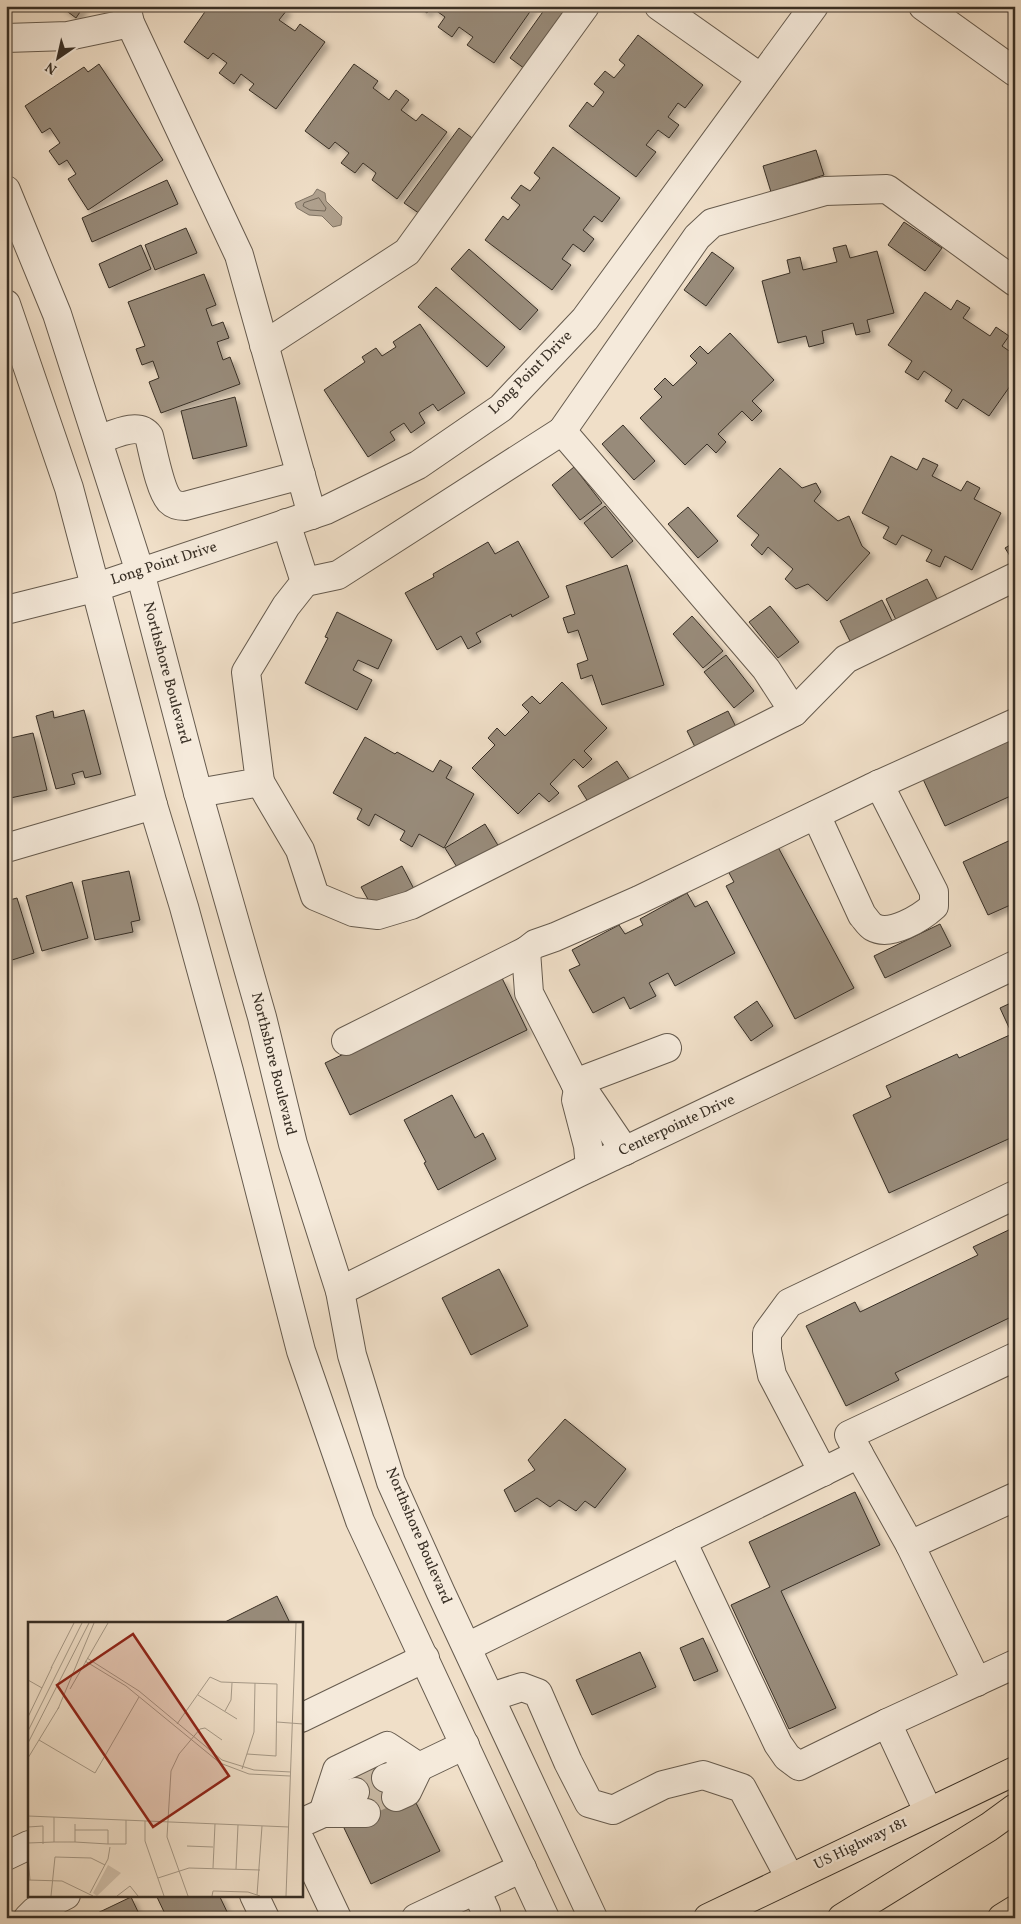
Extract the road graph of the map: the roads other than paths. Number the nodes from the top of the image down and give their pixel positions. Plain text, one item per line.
1 (585, 6) edge
2 (659, 6) edge
3 (814, 6) edge
4 (923, 6) edge
5 (128, 15) edge
6 (7, 38) edge
7 (1015, 72) edge
8 (761, 78) junction
9 (6, 190) edge
10 (1015, 282) edge
11 (6, 304) edge
12 (264, 345) junction
13 (562, 430) junction
14 (98, 440) junction
15 (301, 475) junction
16 (312, 515) junction
17 (286, 523) junction
18 (140, 572) junction
19 (1015, 577) edge
20 (305, 582) junction
21 (94, 588) junction
22 (6, 610) edge
23 (794, 712) junction
24 (1015, 723) edge
25 (260, 782) junction
26 (879, 784) junction
27 (198, 793) junction
28 (153, 805) junction
29 (816, 815) junction
30 (6, 848) edge
31 (526, 951) junction
32 (1015, 965) edge
33 (346, 1041) dead end
34 (667, 1048) dead end
35 (576, 1086) junction
36 (624, 1151) junction
37 (590, 1168) junction
38 (1015, 1195) edge
39 (340, 1291) junction
40 (1015, 1357) edge
41 (859, 1454) junction
42 (824, 1472) junction
43 (1015, 1497) edge
44 (682, 1541) junction
45 (910, 1545) junction
46 (467, 1647) junction
47 (425, 1658) junction
48 (1015, 1664) edge
49 (977, 1682) junction
50 (491, 1697) junction
51 (302, 1718) edge
52 (887, 1723) junction
53 (465, 1745) junction
54 (419, 1767) junction
55 (1015, 1771) edge
56 (389, 1784) tunnel mouth
57 (580, 1786) junction
58 (358, 1798) tunnel mouth
59 (540, 1802) junction
60 (1015, 1808) edge
61 (928, 1811) junction
62 (312, 1818) edge
63 (302, 1844) edge
64 (28, 1845) edge
65 (6, 1856) edge
66 (522, 1868) junction
67 (790, 1878) junction
68 (476, 1890) junction
69 (64, 1896) edge
70 (254, 1896) edge
71 (1015, 1910) edge
72 (28, 1918) edge
73 (265, 1918) edge
74 (337, 1918) edge
75 (416, 1918) edge
76 (486, 1918) edge
77 (545, 1918) edge
78 (593, 1918) edge
79 (708, 1918) edge
80 (842, 1918) edge
81 (1002, 1918) edge

1 - 12 street
2 - 8 street
3 - 8 street, Long Point Drive
4 - 7 street
5 - 6 street
5 - 12 street
8 - 16 street, Long Point Drive
9 - 14 street, Northshore Boulevard
10 - 13 street
11 - 21 street
12 - 15 street
13 - 20 street
13 - 23 street
14 - 15 street
14 - 18 street, Northshore Boulevard
15 - 16 street
16 - 17 street, Long Point Drive
17 - 18 street, Long Point Drive
17 - 20 street
18 - 21 street, Long Point Drive
18 - 27 street, Northshore Boulevard
19 - 23 street
20 - 25 street
21 - 22 street, Long Point Drive
21 - 28 street
23 - 25 street
24 - 26 street
25 - 27 street
26 - 29 street
26 - 29 street
27 - 39 street, Northshore Boulevard
28 - 30 street
28 - 47 street
29 - 31 street
31 - 33 street
31 - 35 street
32 - 36 street, Centerpointe Drive
34 - 35 street
35 - 36 street
35 - 37 street
36 - 37 street, Centerpointe Drive
37 - 39 street, Centerpointe Drive
38 - 42 street
39 - 46 street, Northshore Boulevard
40 - 41 street
41 - 42 street
41 - 45 street
42 - 44 street
43 - 45 street
44 - 46 street
44 - 52 street
45 - 49 street
46 - 50 street, Northshore Boulevard
47 - 51 street
47 - 53 street
48 - 49 street
49 - 52 street
50 - 57 street
50 - 59 street, Northshore Boulevard
52 - 61 street
53 - 54 street
53 - 66 street
54 - 56 street
54 - 62 street
55 - 61 main road, US Highway 181
57 - 59 street
57 - 67 street
58 - 62 street
59 - 78 street, Northshore Boulevard
60 - 80 main road
61 - 67 main road, US Highway 181
63 - 74 street
64 - 65 street
66 - 68 street
66 - 77 street
67 - 79 main road, US Highway 181
68 - 75 street
68 - 76 street
69 - 72 street
70 - 73 street
71 - 81 main road

